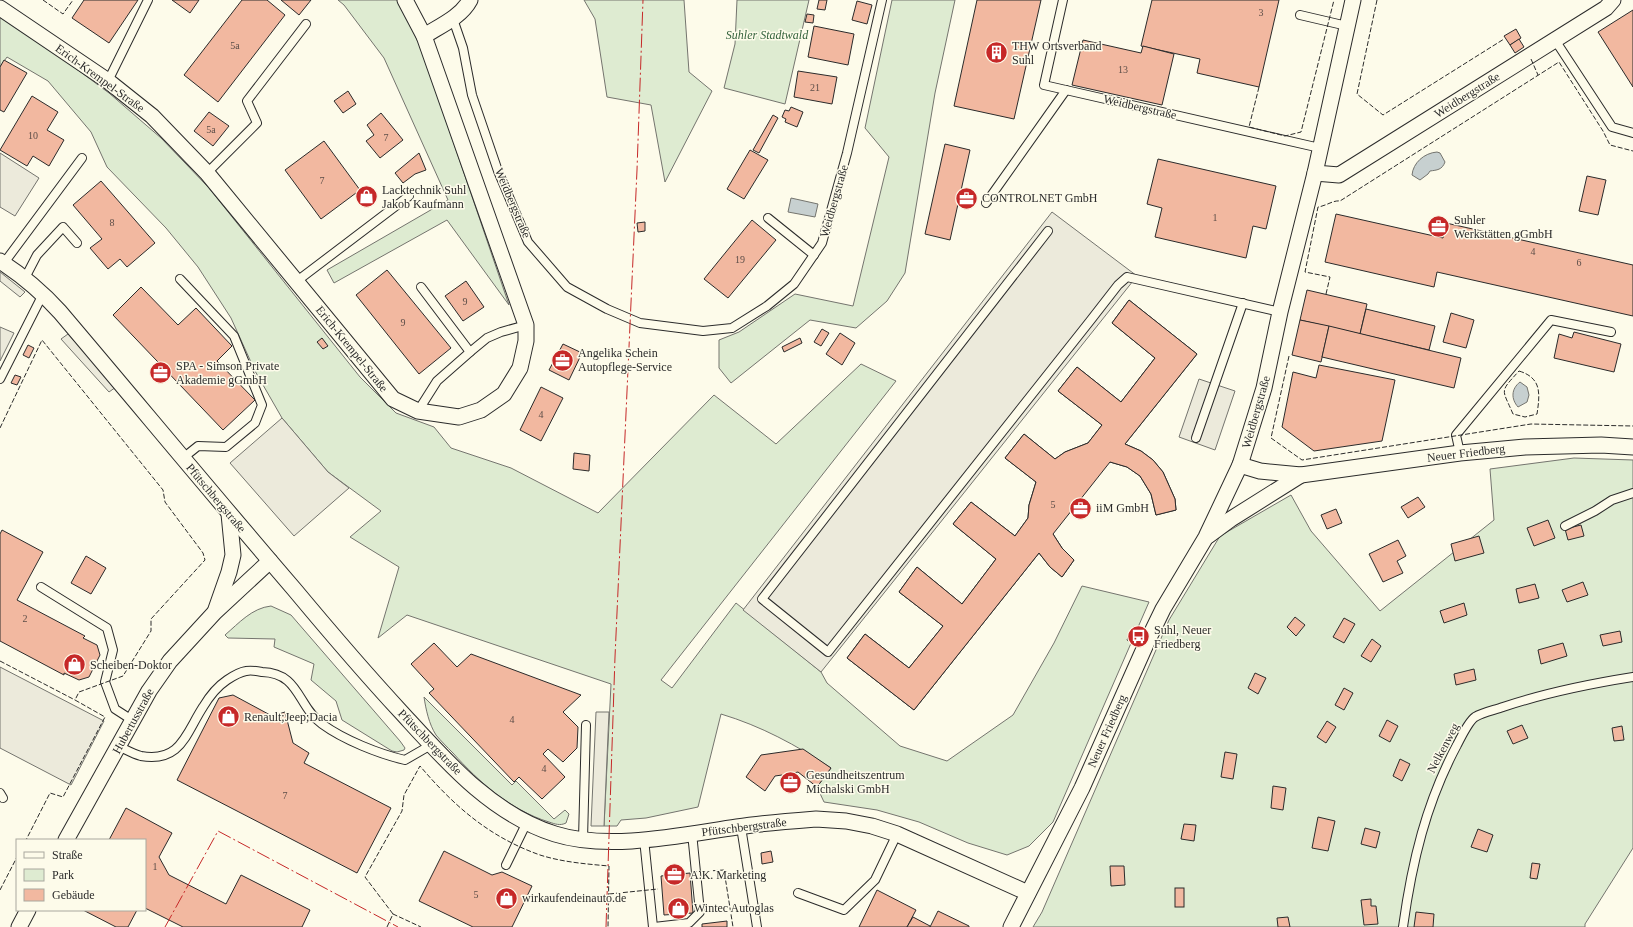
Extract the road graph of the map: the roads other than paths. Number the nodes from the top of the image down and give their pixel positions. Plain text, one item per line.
1 (148, 0) edge
2 (405, 0) edge
3 (470, 0) edge
4 (882, 0) edge
5 (1063, 0) edge
6 (1353, 0) edge
7 (1613, 0) edge
8 (0, 8) edge
9 (1300, 15) dead end
10 (453, 18) junction
11 (306, 24) dead end
12 (1347, 26) junction
13 (424, 36) junction
14 (1554, 40) junction
15 (108, 80) junction
16 (1066, 90) junction
17 (1633, 133) edge
18 (1320, 148) junction
19 (82, 158) dead end
20 (207, 173) junction
21 (1315, 173) junction
22 (410, 196) dead end
23 (986, 203) dead end
24 (768, 218) dead end
25 (1048, 231) dead end
26 (77, 243) dead end
27 (814, 255) junction
28 (2, 262) edge
29 (24, 278) junction
30 (180, 279) dead end
31 (297, 281) junction
32 (421, 288) dead end
33 (43, 294) junction
34 (1243, 304) junction
35 (1280, 312) junction
36 (526, 325) junction
37 (1611, 332) dead end
38 (470, 352) junction
39 (0, 378) edge
40 (418, 411) junction
41 (1196, 438) dead end
42 (1633, 447) edge
43 (1460, 453) junction
44 (183, 458) junction
45 (1240, 465) junction
46 (1301, 475) junction
47 (1633, 493) edge
48 (229, 514) junction
49 (1565, 526) dead end
50 (1206, 537) junction
51 (270, 561) junction
52 (41, 587) dead end
53 (215, 612) junction
54 (1633, 676) edge
55 (132, 720) junction
56 (586, 725) dead end
57 (431, 745) junction
58 (118, 746) junction
59 (527, 822) junction
60 (741, 827) junction
61 (692, 833) junction
62 (897, 834) junction
63 (67, 839) edge
64 (583, 839) junction
65 (644, 839) junction
66 (506, 865) dead end
67 (798, 892) dead end
68 (1028, 893) junction
69 (27, 911) edge
70 (19, 927) edge
71 (654, 927) edge
72 (757, 927) edge
73 (1011, 927) edge
74 (1403, 927) edge

1 - 15 lane
2 - 13 street, Erich-Krempel-Straße
3 - 10 street
4 - 27 lane, Weidbergstraße
5 - 16 lane, Weidbergstraße
6 - 12 street, Weidbergstraße
7 - 14 street, Weidbergstraße
8 - 15 street, Erich-Krempel-Straße
9 - 12 lane
10 - 13 street
10 - 27 lane, Weidbergstraße
11 - 20 lane
12 - 18 street, Weidbergstraße
13 - 36 street, Erich-Krempel-Straße
14 - 17 lane
14 - 21 street, Weidbergstraße
15 - 20 street, Erich-Krempel-Straße
16 - 18 lane, Weidbergstraße
16 - 23 lane
18 - 21 street, Weidbergstraße
19 - 28 lane
20 - 31 street, Erich-Krempel-Straße
21 - 35 street, Weidbergstraße
22 - 31 lane
24 - 27 lane
25 - 34 lane
26 - 29 lane
28 - 29 street, Pfütschbergstraße
29 - 33 street, Pfütschbergstraße
30 - 44 lane
31 - 40 street, Erich-Krempel-Straße
32 - 38 lane
33 - 39 lane
33 - 44 street, Pfütschbergstraße
34 - 35 lane
34 - 41 lane
35 - 45 street, Weidbergstraße
36 - 38 lane
36 - 40 street, Erich-Krempel-Straße
37 - 43 lane
38 - 40 lane
42 - 43 street, Neuer Friedberg
43 - 46 street, Neuer Friedberg
44 - 48 street, Pfütschbergstraße
45 - 46 street, Neuer Friedberg
45 - 50 street, Neuer Friedberg
46 - 50 street, Neuer Friedberg
47 - 49 lane
48 - 51 street, Pfütschbergstraße
48 - 53 street, Hubertusstraße
50 - 68 street, Neuer Friedberg
51 - 53 street, Hubertusstraße
51 - 57 street, Pfütschbergstraße
52 - 55 lane
53 - 55 street, Hubertusstraße
54 - 74 lane, Nelkenweg
55 - 58 street, Hubertusstraße
56 - 64 lane
57 - 58 lane
57 - 59 street, Pfütschbergstraße
58 - 63 street, Hubertusstraße
59 - 64 street, Pfütschbergstraße
59 - 66 lane
60 - 61 street, Pfütschbergstraße
60 - 62 street, Pfütschbergstraße
60 - 72 lane
61 - 65 street, Pfütschbergstraße
61 - 71 lane
62 - 67 lane
62 - 68 street, Pfütschbergstraße
64 - 65 street, Pfütschbergstraße
65 - 71 lane
68 - 73 street, Neuer Friedberg
69 - 70 street

